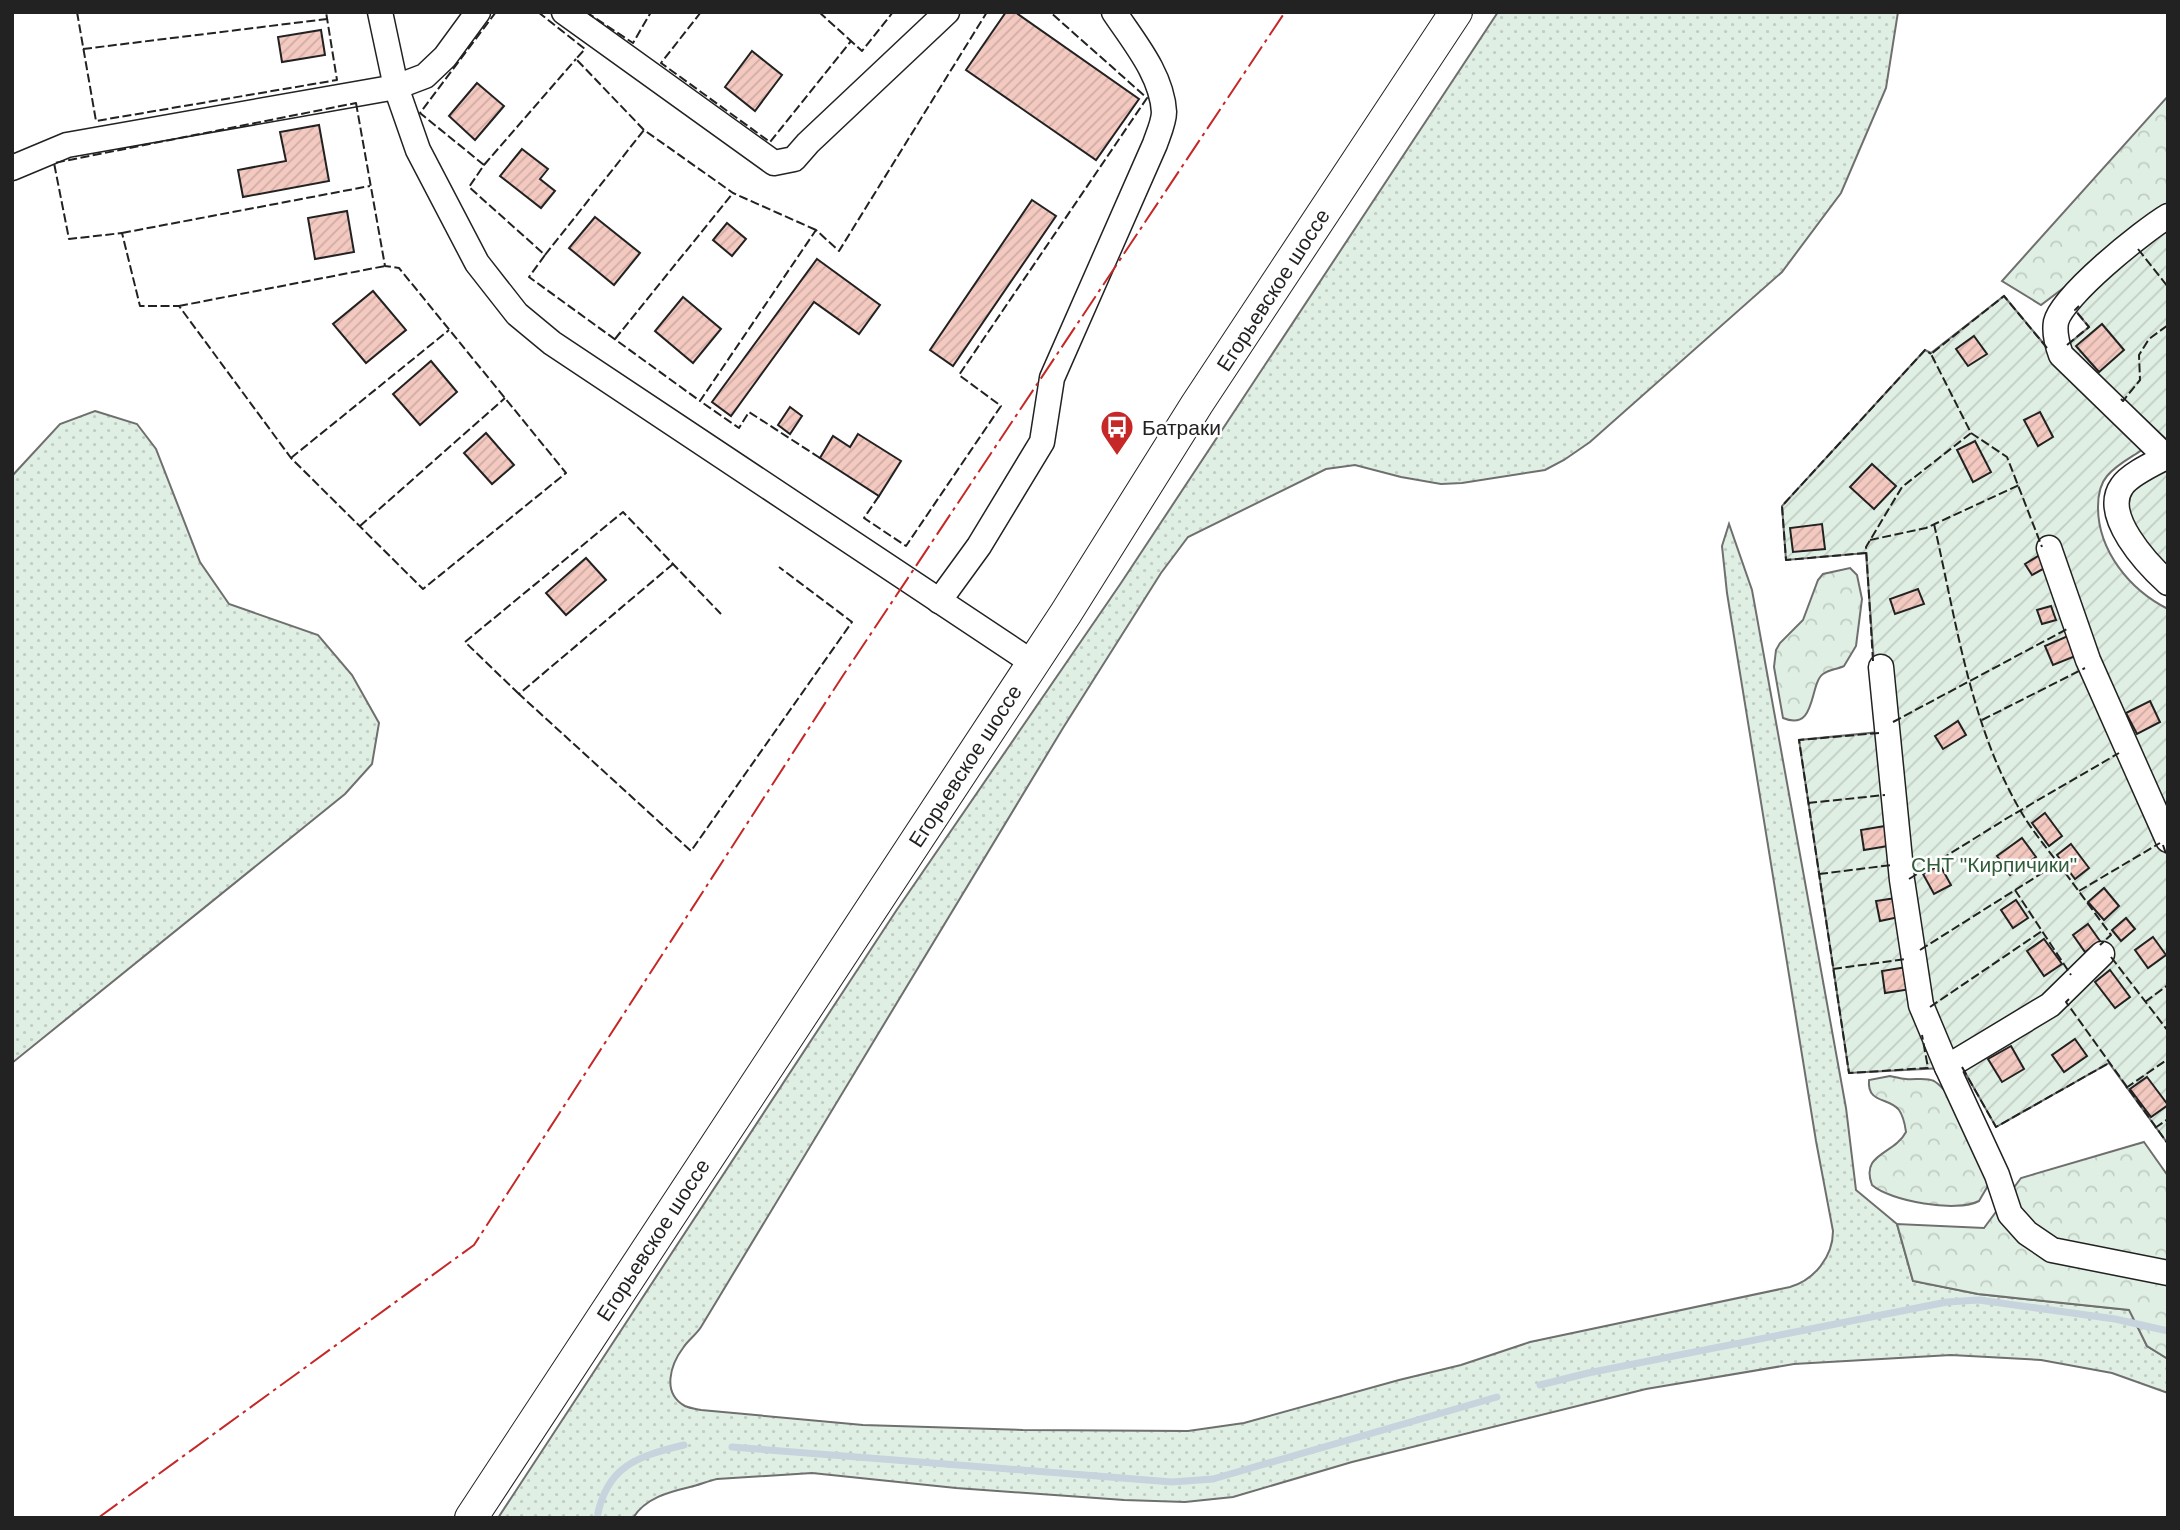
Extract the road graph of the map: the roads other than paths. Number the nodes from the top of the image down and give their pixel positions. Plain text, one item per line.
1 (380, 12) edge
2 (564, 12) edge
3 (947, 12) edge
4 (1114, 12) edge
5 (1456, 12) edge
6 (475, 14) edge
7 (396, 87) junction
8 (12, 168) edge
9 (2168, 216) edge
10 (2167, 456) edge
11 (2049, 548) dead end
12 (2168, 583) edge
13 (939, 601) junction
14 (1033, 663) junction
15 (1881, 667) dead end
16 (2168, 840) edge
17 (2102, 954) dead end
18 (1947, 1067) junction
19 (2168, 1273) edge
20 (471, 1518) edge

1 - 7 street
2 - 3 street
4 - 13 street
5 - 14 main road, Егорьевское шоссе
6 - 7 street
7 - 8 street
7 - 13 street
9 - 10 street
10 - 12 street
11 - 16 street
13 - 14 street
14 - 20 main road, Егорьевское шоссе
15 - 18 street
17 - 18 street
18 - 19 street

